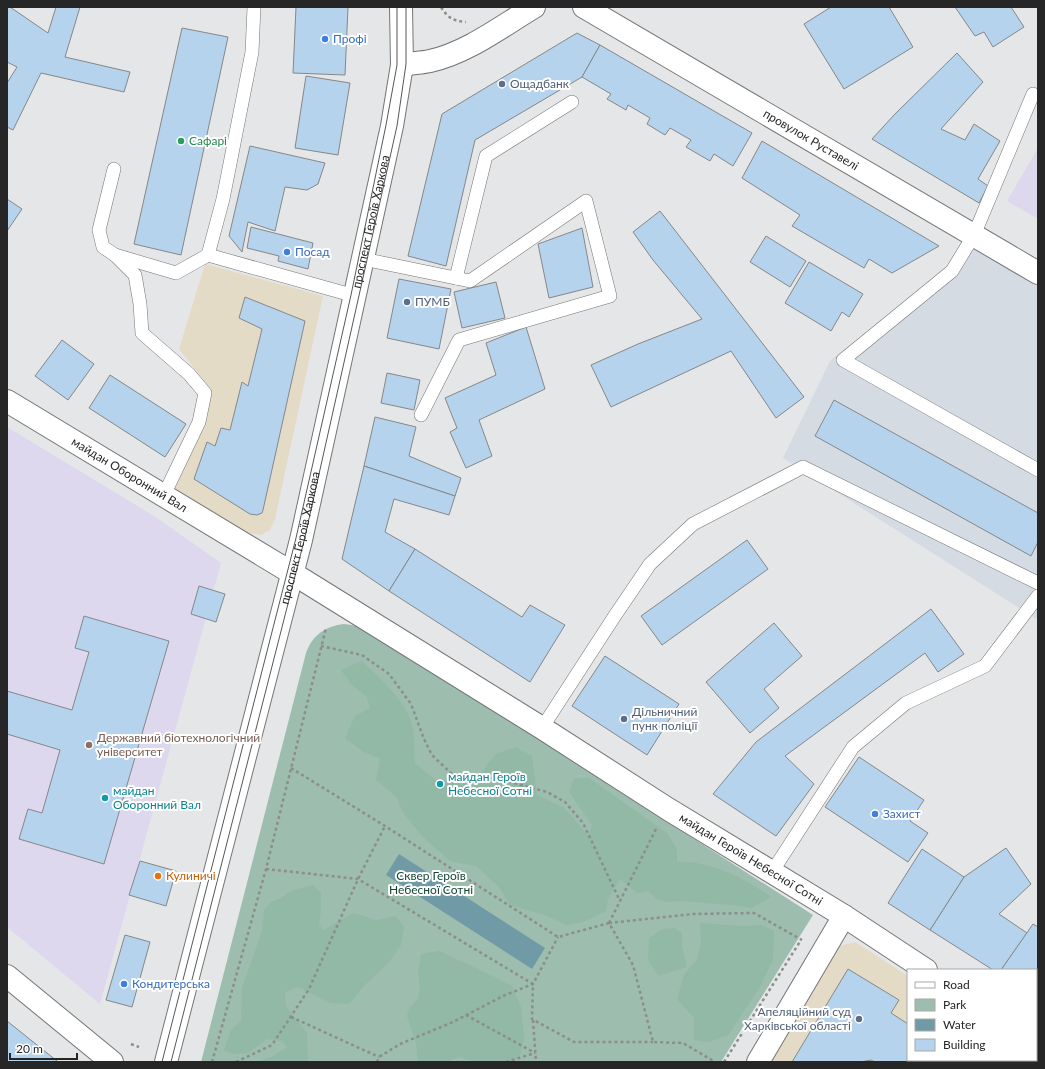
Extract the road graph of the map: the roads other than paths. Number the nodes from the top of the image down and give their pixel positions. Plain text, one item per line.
1 (254, 7) edge
2 (401, 7) edge
3 (534, 7) edge
4 (584, 7) edge
5 (402, 65) junction
6 (1033, 94) dead end
7 (572, 102) dead end
8 (114, 169) dead end
9 (974, 235) junction
10 (115, 255) junction
11 (208, 255) junction
12 (363, 259) junction
13 (1038, 273) edge
14 (456, 278) junction
15 (355, 296) junction
16 (7, 402) edge
17 (421, 415) dead end
18 (1038, 470) edge
19 (164, 495) junction
20 (292, 573) junction
21 (1038, 583) edge
22 (1038, 596) edge
23 (542, 728) junction
24 (772, 872) junction
25 (844, 916) junction
26 (924, 969) edge
27 (7, 976) edge
28 (112, 1062) edge
29 (166, 1062) edge
30 (758, 1062) edge

1 - 11 lane
2 - 5 main road, проспект Героїв Харкова
3 - 5 main road
4 - 9 main road, провулок Руставелі
5 - 12 main road, проспект Героїв Харкова
6 - 9 lane
7 - 14 lane
8 - 10 lane
9 - 13 main road, провулок Руставелі
9 - 18 lane
10 - 11 lane
10 - 19 lane
11 - 15 lane
12 - 14 lane
12 - 15 main road, проспект Героїв Харкова
14 - 17 lane
15 - 20 main road, проспект Героїв Харкова
16 - 19 main road, майдан Оборонний Вал
19 - 20 main road, майдан Оборонний Вал
20 - 23 main road, майдан Героїв Небесної Сотні
20 - 29 main road, проспект Героїв Харкова
21 - 23 lane
22 - 24 lane
23 - 24 main road, майдан Героїв Небесної Сотні
24 - 25 main road, майдан Героїв Небесної Сотні
25 - 26 main road, майдан Героїв Небесної Сотні
25 - 30 main road
27 - 28 main road

